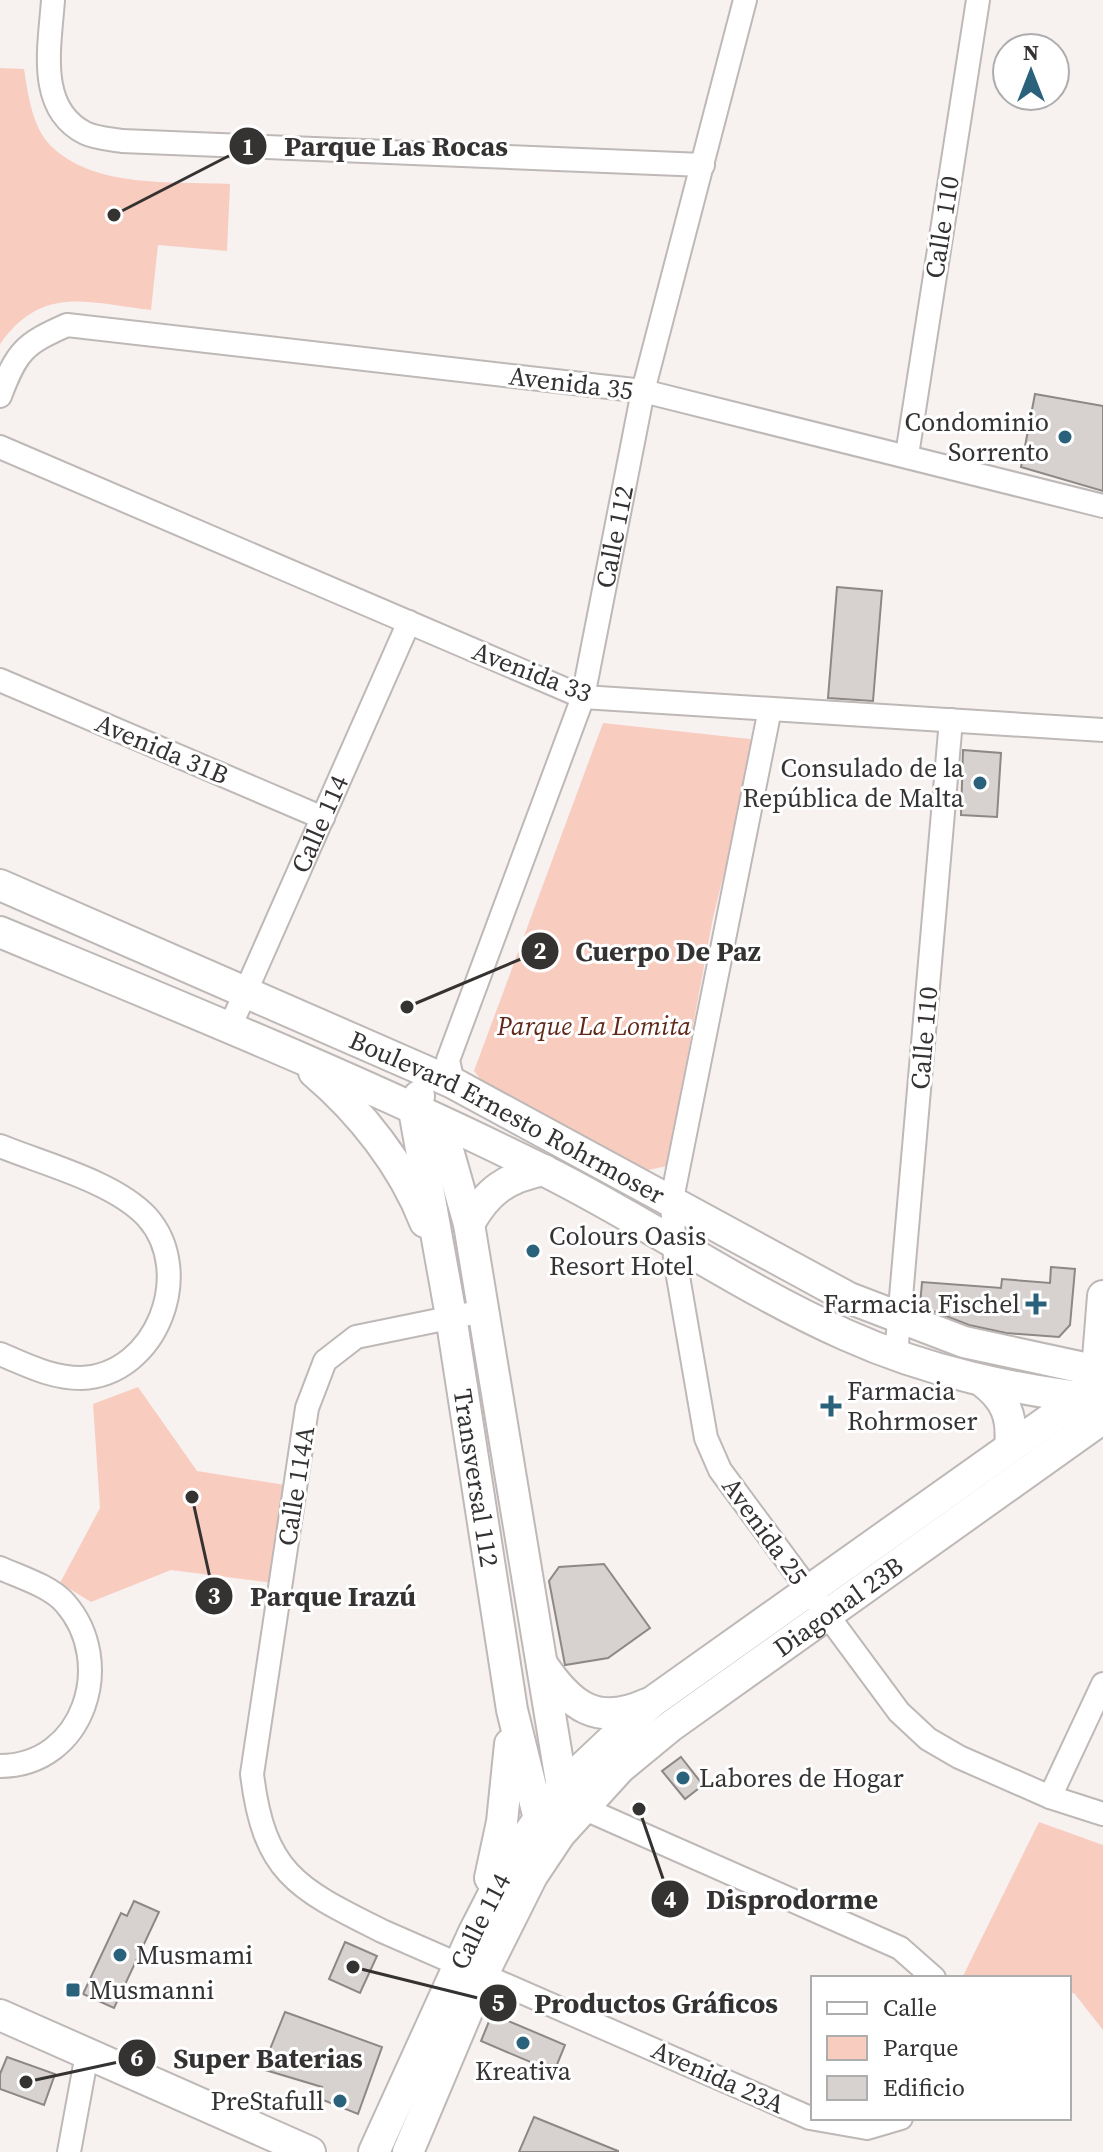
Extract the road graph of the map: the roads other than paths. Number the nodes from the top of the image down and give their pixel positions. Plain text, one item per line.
1 (53, 0) edge
2 (745, 0) edge
3 (978, 0) edge
4 (703, 165) junction
5 (643, 391) junction
6 (0, 396) edge
7 (0, 447) edge
8 (907, 455) junction
9 (1103, 506) edge
10 (409, 622) junction
11 (0, 680) edge
12 (583, 697) junction
13 (770, 709) junction
14 (951, 720) junction
15 (1103, 730) edge
16 (323, 818) junction
17 (0, 885) edge
18 (0, 932) edge
19 (246, 994) junction
20 (230, 1027) junction
21 (288, 1050) junction
22 (443, 1072) junction
23 (427, 1116) junction
24 (0, 1146) edge
25 (544, 1170) junction
26 (672, 1199) junction
27 (469, 1224) junction
28 (675, 1240) junction
29 (442, 1265) junction
30 (1103, 1296) edge
31 (483, 1311) junction
32 (451, 1316) junction
33 (900, 1319) junction
34 (0, 1354) edge
35 (896, 1355) junction
36 (1100, 1371) edge
37 (982, 1381) junction
38 (1092, 1399) edge
39 (1103, 1418) edge
40 (1103, 1437) edge
41 (1010, 1447) junction
42 (1059, 1450) junction
43 (0, 1568) edge
44 (807, 1589) junction
45 (828, 1616) junction
46 (540, 1661) junction
47 (1103, 1684) edge
48 (652, 1702) junction
49 (512, 1710) junction
50 (0, 1766) edge
51 (1050, 1797) junction
52 (573, 1798) junction
53 (1103, 1814) edge
54 (549, 1825) junction
55 (285, 1870) joint
56 (474, 1932) junction
57 (472, 1968) junction
58 (932, 1976) edge
59 (0, 2015) edge
60 (87, 2054) junction
61 (811, 2118) edge
62 (821, 2120) edge
63 (894, 2120) edge
64 (277, 2143) edge
65 (69, 2152) edge
66 (310, 2152) edge
67 (374, 2152) edge
68 (408, 2152) edge

1 - 4 street
2 - 4 street, Calle 112
3 - 8 street, Calle 110
4 - 5 street, Calle 112
5 - 6 street, Avenida 35
5 - 8 street, Avenida 35
5 - 12 street, Calle 112
7 - 10 street, Avenida 33
8 - 9 street, Avenida 35
10 - 12 street, Avenida 33
10 - 16 street, Calle 114
11 - 16 street, Avenida 31B
12 - 13 street, Avenida 33
12 - 22 street, Calle 112
13 - 14 street, Avenida 33
13 - 26 street, Avenida 25
14 - 15 street, Avenida 33
14 - 33 street, Calle 110
16 - 19 street, Calle 114
17 - 19 street, Boulevard Ernesto Rohrmoser
18 - 20 street, Boulevard Ernesto Rohrmoser
19 - 20 street, Calle 114
19 - 22 street, Boulevard Ernesto Rohrmoser
20 - 21 street, Boulevard Ernesto Rohrmoser
21 - 23 street, Boulevard Ernesto Rohrmoser
21 - 29 street
22 - 23 street, Calle 112
22 - 26 street, Boulevard Ernesto Rohrmoser
23 - 25 street, Boulevard Ernesto Rohrmoser
23 - 27 street, Transversal 112
23 - 29 street, Transversal 112
24 - 34 street
25 - 27 street
25 - 28 street, Boulevard Ernesto Rohrmoser
26 - 28 street, Avenida 25
26 - 33 street, Boulevard Ernesto Rohrmoser
27 - 31 street, Transversal 112
28 - 35 street, Boulevard Ernesto Rohrmoser
28 - 44 street, Avenida 25
29 - 32 street, Transversal 112
30 - 36 street
31 - 32 street, Calle 114A
31 - 46 street, Transversal 112
32 - 49 street, Transversal 112
32 - 55 street, Calle 114A
33 - 35 street, Calle 110
33 - 36 street, Boulevard Ernesto Rohrmoser
35 - 37 street, Boulevard Ernesto Rohrmoser
36 - 38 street
37 - 38 street, Boulevard Ernesto Rohrmoser
37 - 41 street
38 - 41 street, Diagonal 23B
39 - 42 street, Diagonal 23B
40 - 42 street
41 - 44 street, Diagonal 23B
42 - 45 street, Diagonal 23B
43 - 50 street
44 - 45 street, Avenida 25
44 - 48 street, Diagonal 23B
45 - 51 street, Avenida 25
45 - 52 street, Diagonal 23B
46 - 48 street
46 - 52 street, Transversal 112
47 - 51 street
48 - 52 street, Diagonal 23B
49 - 54 street, Transversal 112
49 - 56 street
51 - 53 street, Avenida 25
52 - 54 street, Calle 114
52 - 58 street
54 - 56 street, Calle 114
54 - 57 street, Calle 114
55 - 57 street, Avenida 23A
56 - 57 street, Calle 114
57 - 61 street, Avenida 23A
57 - 67 street, Calle 114
57 - 68 street, Calle 114
59 - 60 street
60 - 64 street
60 - 65 street
62 - 63 street, Avenida 23A
64 - 66 street

